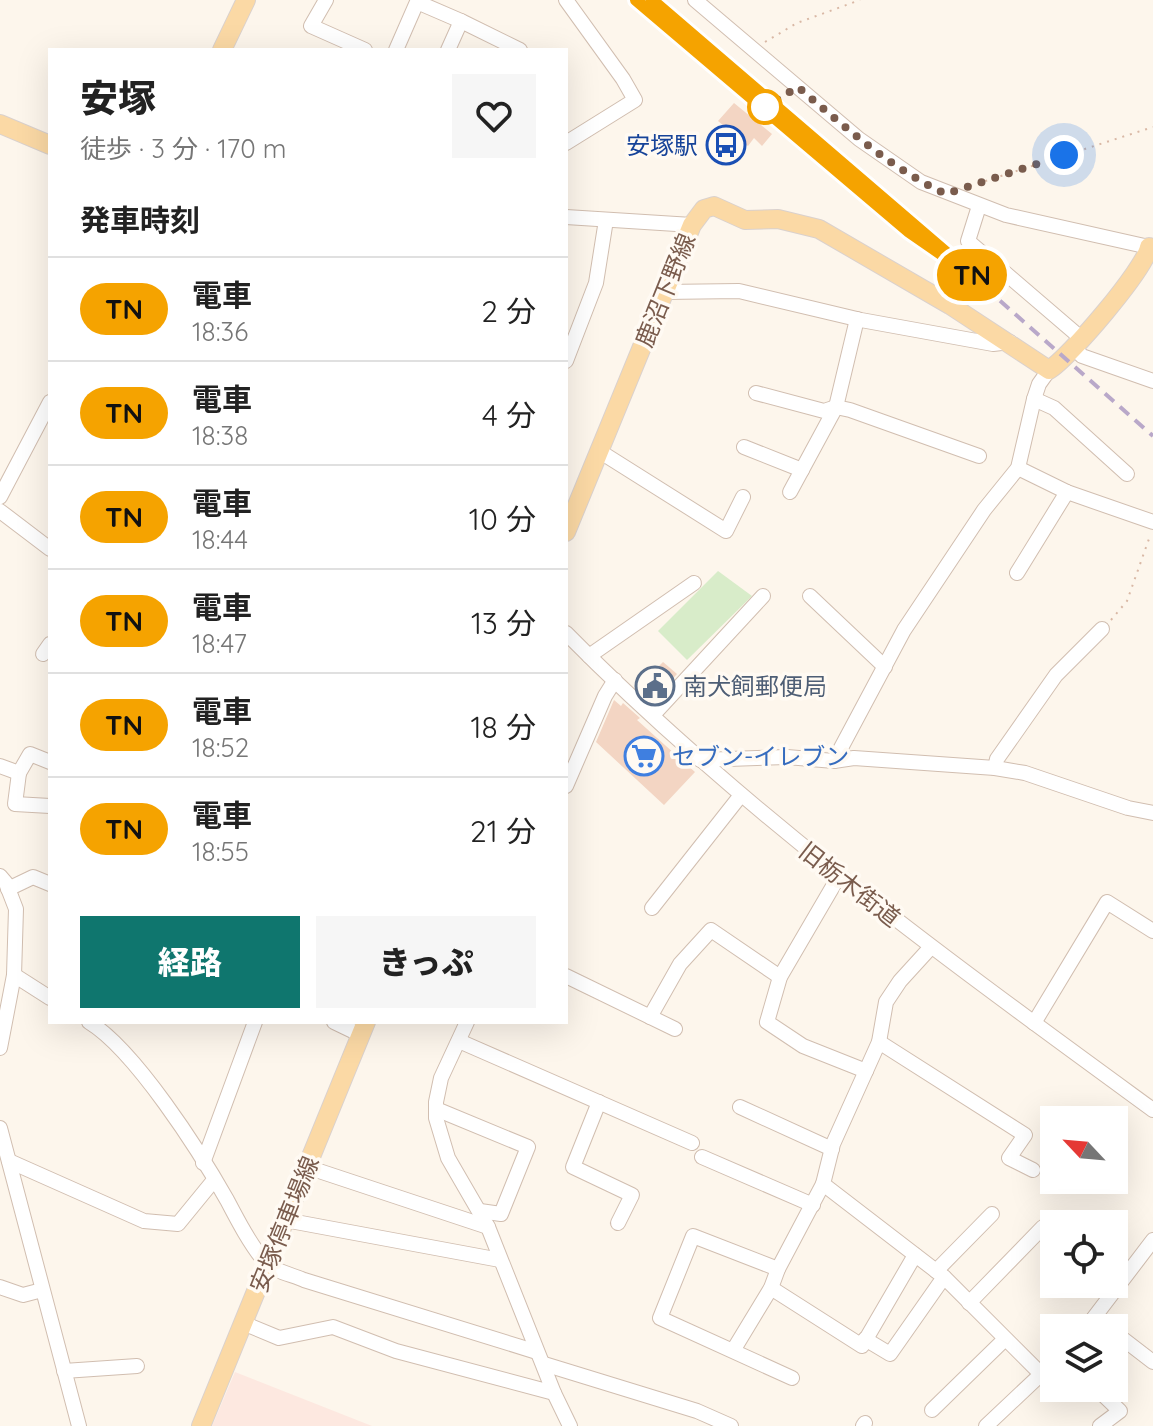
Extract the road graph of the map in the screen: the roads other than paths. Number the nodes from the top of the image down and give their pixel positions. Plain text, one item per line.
1 (246, 0) edge
2 (326, 0) edge
3 (566, 0) edge
4 (699, 1) edge
5 (461, 21) junction
6 (223, 48) edge
7 (360, 48) edge
8 (397, 48) edge
9 (449, 48) edge
10 (516, 48) edge
11 (0, 124) edge
12 (568, 142) edge
13 (48, 144) edge
14 (979, 206) junction
15 (568, 217) edge
16 (606, 220) junction
17 (692, 225) junction
18 (1151, 247) edge
19 (664, 292) junction
20 (857, 319) junction
21 (1010, 342) junction
22 (1077, 342) junction
23 (568, 356) edge
24 (1049, 370) junction
25 (1153, 381) edge
26 (756, 393) dead end
27 (1034, 399) junction
28 (48, 405) edge
29 (836, 407) junction
30 (744, 447) dead end
31 (599, 451) junction
32 (979, 456) dead end
33 (6, 467) edge
34 (1018, 468) junction
35 (802, 470) junction
36 (1127, 474) dead end
37 (790, 492) dead end
38 (1067, 492) junction
39 (0, 497) edge
40 (743, 497) dead end
41 (0, 511) edge
42 (1153, 522) edge
43 (568, 527) edge
44 (48, 547) edge
45 (1017, 573) dead end
46 (694, 583) dead end
47 (763, 596) dead end
48 (810, 596) dead end
49 (1102, 629) road end
50 (568, 635) edge
51 (589, 656) junction
52 (885, 667) junction
53 (615, 680) junction
54 (653, 715) junction
55 (700, 760) junction
56 (48, 761) edge
57 (834, 761) junction
58 (0, 766) edge
59 (995, 768) junction
60 (19, 773) junction
61 (568, 781) edge
62 (741, 795) junction
63 (48, 806) edge
64 (1153, 813) edge
65 (839, 876) junction
66 (4, 883) edge
67 (48, 883) edge
68 (652, 908) dead end
69 (0, 909) edge
70 (16, 915) junction
71 (1153, 931) edge
72 (931, 947) junction
73 (14, 975) junction
74 (568, 977) edge
75 (780, 977) junction
76 (48, 997) edge
77 (650, 1017) junction
78 (1034, 1023) junction
79 (91, 1024) edge
80 (254, 1024) edge
81 (466, 1024) edge
82 (363, 1028) edge
83 (675, 1029) dead end
84 (459, 1041) junction
85 (879, 1042) junction
86 (0, 1048) edge
87 (866, 1071) junction
88 (599, 1102) junction
89 (740, 1107) dead end
90 (436, 1109) junction
91 (1153, 1110) edge
92 (0, 1128) edge
93 (692, 1143) dead end
94 (832, 1149) junction
95 (702, 1157) dead end
96 (9, 1161) junction
97 (203, 1163) junction
98 (307, 1167) junction
99 (1033, 1170) dead end
100 (214, 1180) junction
101 (823, 1184) junction
102 (813, 1205) junction
103 (480, 1211) junction
104 (992, 1214) dead end
105 (285, 1220) junction
106 (618, 1223) dead end
107 (488, 1227) junction
108 (1040, 1230) edge
109 (1153, 1240) edge
110 (915, 1255) junction
111 (500, 1260) junction
112 (267, 1265) junction
113 (778, 1269) junction
114 (940, 1274) junction
115 (0, 1287) edge
116 (771, 1288) junction
117 (42, 1290) junction
118 (969, 1303) junction
119 (1097, 1314) edge
120 (243, 1323) junction
121 (865, 1339) junction
122 (1005, 1339) junction
123 (1128, 1343) edge
124 (734, 1349) junction
125 (540, 1358) junction
126 (1153, 1362) edge
127 (137, 1366) dead end
128 (64, 1371) junction
129 (1040, 1373) joint
130 (792, 1378) dead end
131 (554, 1393) junction
132 (1111, 1402) edge
133 (932, 1410) dead end
134 (79, 1426) edge
135 (201, 1426) edge
136 (570, 1426) edge
137 (731, 1426) edge
138 (986, 1426) edge
139 (1100, 1426) edge

1 - 6 main road
2 - 7 street
3 - 12 street
4 - 14 street
5 - 8 street
5 - 9 street
5 - 10 street
11 - 13 main road
14 - 18 street
14 - 22 street
15 - 16 street
16 - 17 street
16 - 23 street
17 - 19 main road, 鹿沼下野線
17 - 21 main road, 鹿沼下野線
18 - 22 main road
19 - 20 street
19 - 31 main road, 鹿沼下野線
20 - 21 street
20 - 29 street
21 - 24 main road, 鹿沼下野線
22 - 24 main road
22 - 25 street
24 - 27 street
26 - 29 street
27 - 34 street
27 - 36 street
28 - 33 street
29 - 32 street
29 - 35 street
30 - 35 street
31 - 40 street
31 - 43 main road, 鹿沼下野線
33 - 39 street
34 - 38 street
34 - 52 street
35 - 37 street
38 - 42 street
38 - 45 street
41 - 44 street
46 - 51 street
47 - 54 street
48 - 52 street
49 - 59 street
50 - 51 street, 旧栃木街道
51 - 53 street, 旧栃木街道
52 - 57 street
53 - 54 street, 旧栃木街道
53 - 61 street
54 - 55 street, 旧栃木街道
55 - 57 street
55 - 62 street, 旧栃木街道
56 - 60 street
57 - 59 street
58 - 60 street
59 - 64 street
60 - 63 street
62 - 65 street, 旧栃木街道
62 - 68 street
65 - 72 street, 旧栃木街道
65 - 75 street
66 - 67 street
66 - 70 street
69 - 70 street
70 - 73 street
71 - 78 street
72 - 78 street, 旧栃木街道
72 - 85 street
73 - 76 street
73 - 86 street
74 - 77 street
75 - 77 street
75 - 87 street
77 - 83 street
78 - 91 street, 旧栃木街道
79 - 97 street
80 - 97 street
81 - 84 street
82 - 98 main road, 安塚停車場線
84 - 88 street
84 - 90 street
85 - 87 street
85 - 99 street
87 - 94 street
88 - 93 street
88 - 106 street
89 - 94 street
90 - 103 street
90 - 103 street
92 - 96 street
94 - 101 street
95 - 102 street
96 - 100 street
96 - 117 street
97 - 100 street
98 - 105 main road, 安塚停車場線
98 - 107 street
100 - 112 street
101 - 102 street
101 - 110 street
102 - 113 street
103 - 107 street
104 - 114 street
105 - 111 street
105 - 112 main road, 安塚停車場線
107 - 111 street
108 - 118 street
109 - 119 street
110 - 114 street
110 - 121 street
111 - 125 street
112 - 120 main road, 安塚停車場線
112 - 125 street
113 - 116 street
113 - 124 street
114 - 118 street
114 - 121 street
115 - 117 street
116 - 121 street
116 - 124 street
117 - 128 street
118 - 122 street
120 - 131 street
120 - 135 main road, 安塚停車場線
122 - 129 street
122 - 133 street
123 - 126 street
124 - 130 street
125 - 131 street
125 - 137 street
127 - 128 street
128 - 134 street
129 - 138 street
131 - 136 street
132 - 139 street

